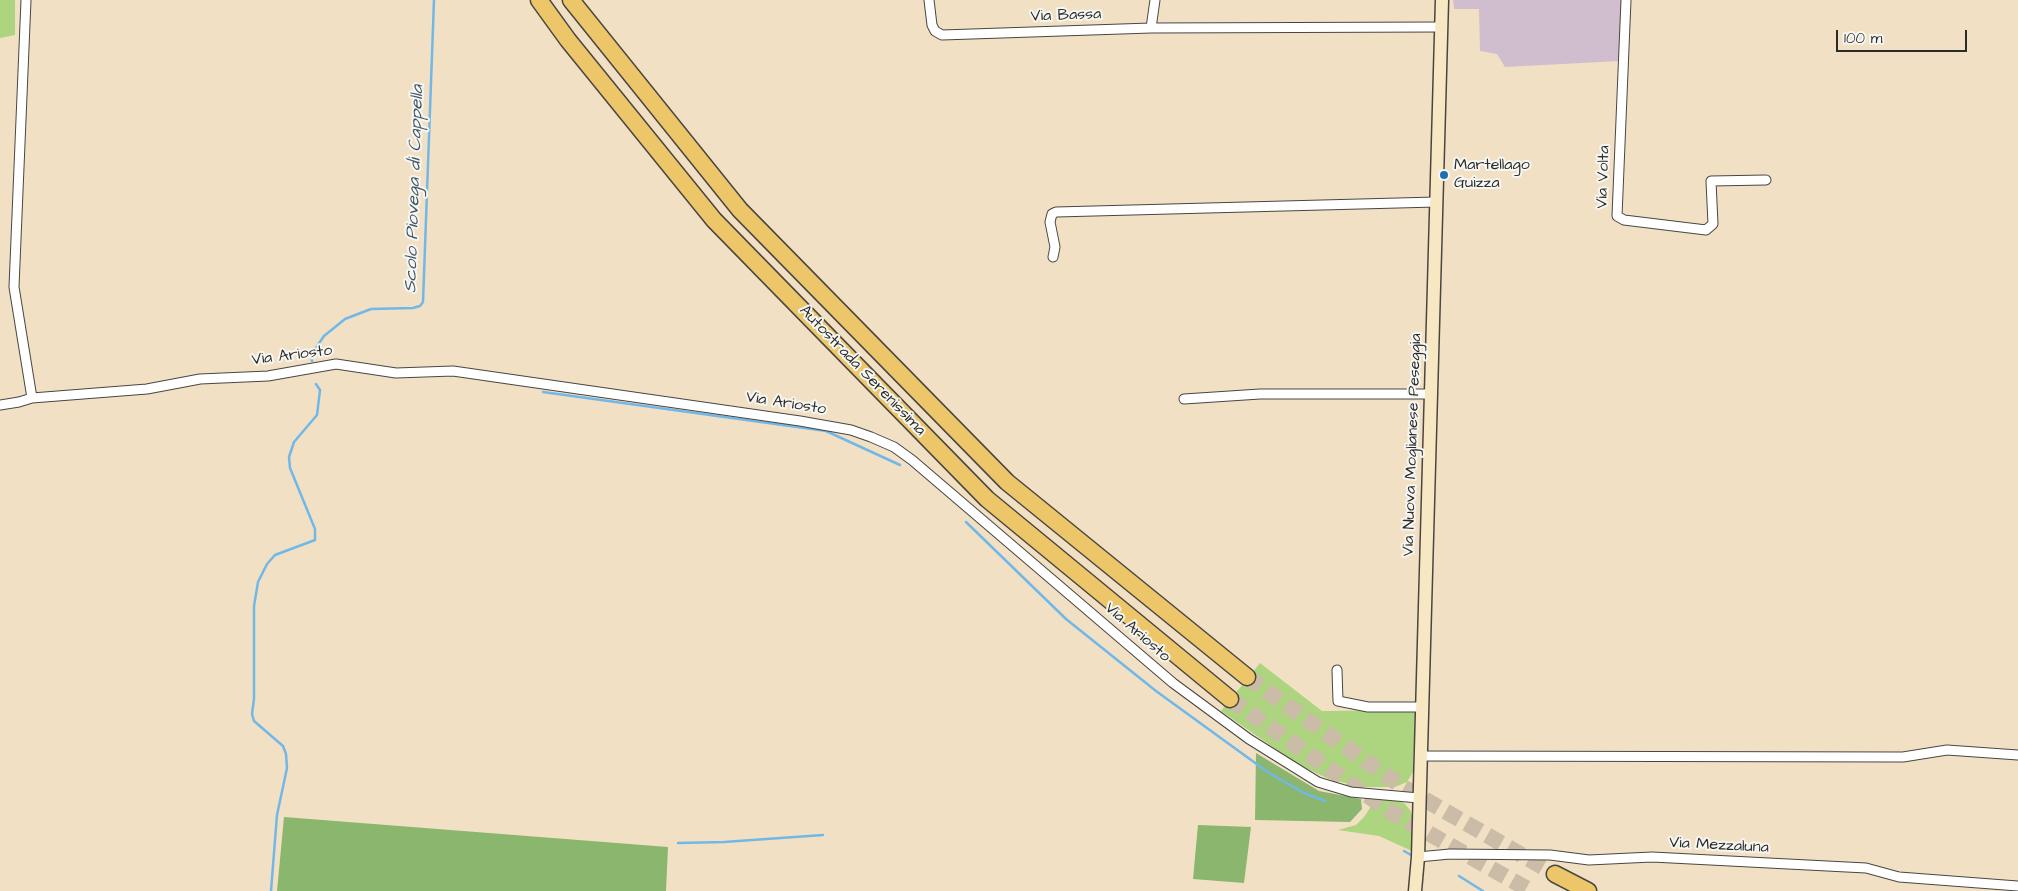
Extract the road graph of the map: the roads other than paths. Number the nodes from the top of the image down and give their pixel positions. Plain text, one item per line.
1 (26, 0) edge
2 (539, 0) edge
3 (571, 0) edge
4 (929, 0) edge
5 (1155, 0) edge
6 (1442, 0) edge
7 (1626, 0) edge
8 (1441, 27) junction
9 (1151, 28) junction
10 (1766, 180) dead end
11 (1436, 202) junction
12 (1053, 257) dead end
13 (1431, 394) junction
14 (32, 398) junction
15 (1184, 399) dead end
16 (0, 404) edge
17 (1337, 670) dead end
18 (1247, 677) tunnel mouth
19 (1230, 699) tunnel mouth
20 (1421, 707) junction
21 (2018, 755) edge
22 (1420, 756) junction
23 (1418, 798) junction
24 (1418, 857) junction
25 (1555, 874) tunnel mouth
26 (2018, 886) edge
27 (1414, 891) edge
28 (1588, 891) edge

1 - 14 street
2 - 19 highway, Autostrada Serenissima
3 - 18 highway, Autostrada Serenissima
4 - 9 street, Via Bassa
5 - 9 street
6 - 8 main road, Via Nuova Moglianese Peseggia
7 - 10 street, Via Volta
8 - 9 street, Via Bassa
8 - 11 main road, Via Nuova Moglianese Peseggia
11 - 12 street
11 - 13 main road, Via Nuova Moglianese Peseggia
13 - 15 street
13 - 20 main road, Via Nuova Moglianese Peseggia
14 - 16 street, Via Ariosto
14 - 23 street, Via Ariosto
17 - 20 street
20 - 22 main road, Via Nuova Moglianese Peseggia
21 - 22 street
22 - 23 main road, Via Nuova Moglianese Peseggia
23 - 24 main road, Via Nuova Moglianese Peseggia
24 - 26 street, Via Mezzaluna
24 - 27 main road, Via Nuova Moglianese Peseggia
25 - 28 highway

